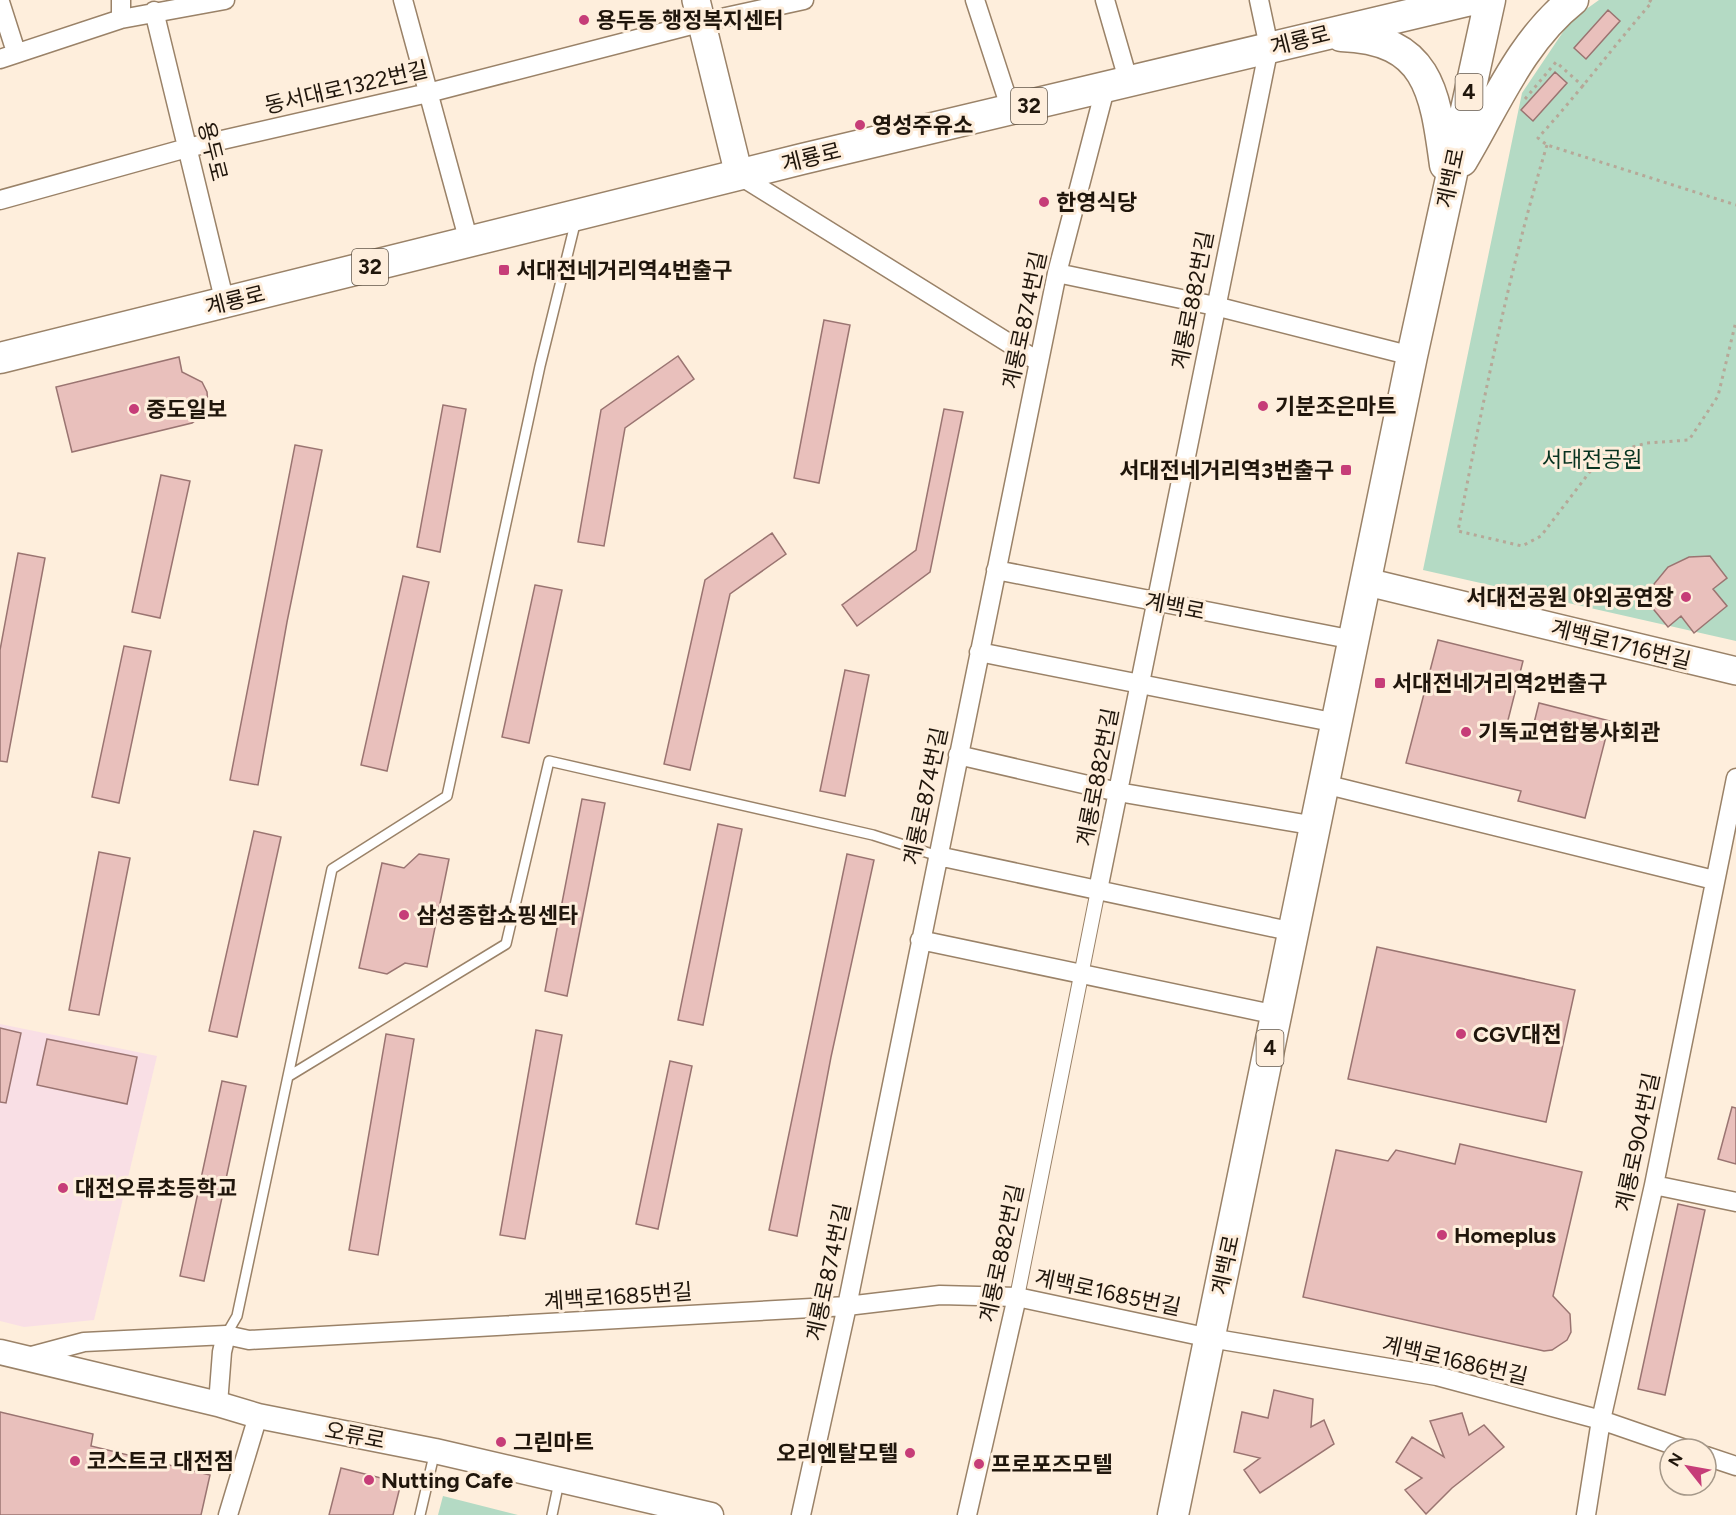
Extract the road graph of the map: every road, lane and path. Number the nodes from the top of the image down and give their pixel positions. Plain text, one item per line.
1 (121, 0) edge
2 (225, 0) edge
3 (403, 0) edge
4 (804, 0) edge
5 (975, 0) edge
6 (1105, 0) edge
7 (1259, 0) edge
8 (1390, 0) edge
9 (1472, 0) edge
10 (1490, 0) edge
11 (1573, 0) edge
12 (1649, 0) edge
13 (0, 2) edge
14 (154, 11) junction
15 (700, 11) edge
16 (121, 20) junction
17 (1317, 35) junction
18 (1269, 47) junction
19 (8, 56) edge
20 (1117, 86) junction
21 (1584, 87) junction
22 (428, 93) junction
23 (1519, 106) dead end
24 (1011, 110) junction
25 (1546, 145) junction
26 (187, 148) junction
27 (739, 175) junction
28 (1448, 185) junction
29 (0, 200) edge
30 (1736, 205) edge
31 (578, 215) junction
32 (469, 242) junction
33 (1057, 273) junction
34 (225, 303) junction
35 (1215, 306) junction
36 (1736, 321) edge
37 (1412, 356) junction
38 (0, 358) edge
39 (1039, 362) junction
40 (996, 570) junction
41 (1366, 582) junction
42 (1156, 603) junction
43 (1354, 640) junction
44 (980, 652) junction
45 (1736, 671) edge
46 (1140, 684) junction
47 (1337, 723) junction
48 (958, 755) junction
49 (1736, 778) edge
50 (1324, 784) junction
51 (1118, 792) junction
52 (1316, 826) junction
53 (938, 856) junction
54 (1714, 880) junction
55 (1098, 890) junction
56 (1293, 932) junction
57 (920, 940) junction
58 (1082, 972) junction
59 (1277, 1015) junction
60 (289, 1076) junction
61 (1654, 1185) junction
62 (1736, 1202) edge
63 (1017, 1297) junction
64 (846, 1306) junction
65 (226, 1335) junction
66 (1210, 1338) junction
67 (0, 1352) edge
68 (28, 1357) junction
69 (218, 1404) junction
70 (258, 1416) junction
71 (1601, 1420) junction
72 (1658, 1440) edge
73 (435, 1451) junction
74 (1718, 1460) edge
75 (1736, 1467) edge
76 (560, 1480) junction
77 (228, 1515) edge
78 (420, 1515) edge
79 (552, 1515) edge
80 (711, 1515) edge
81 (801, 1515) edge
82 (967, 1515) edge
83 (1173, 1515) edge
84 (1586, 1515) edge

1 - 16 street
2 - 14 street
3 - 22 street
4 - 15 street, 동서대로1322번길
5 - 24 street
6 - 20 street
7 - 18 street
8 - 17 main road
9 - 17 main road, 계룡로 / 32
10 - 28 main road, 계백로 / 4
11 - 28 main road
12 - 21 path
13 - 19 street
14 - 16 street
14 - 26 street, 용두로
15 - 22 street, 동서대로1322번길
15 - 27 main road
16 - 19 street
17 - 18 main road, 계룡로 / 32
17 - 28 main road
18 - 20 main road, 계룡로 / 32
18 - 35 street, 계룡로882번길
20 - 24 main road, 계룡로 / 32
20 - 33 street, 계룡로874번길
21 - 23 path
21 - 25 path
22 - 26 street, 동서대로1322번길
22 - 32 street
24 - 27 main road, 계룡로 / 32
25 - 30 path
25 - 36 path
26 - 29 street, 동서대로1322번길
26 - 34 street, 용두로
27 - 31 main road, 계룡로 / 32
27 - 39 street, 계룡로
28 - 37 main road, 계백로 / 4
31 - 32 main road, 계룡로 / 32
31 - 60 lane
32 - 34 main road, 계룡로 / 32
33 - 35 street
33 - 39 street, 계룡로874번길
34 - 38 main road, 계룡로 / 32
35 - 37 street
35 - 42 street, 계룡로882번길
37 - 41 main road, 계백로 / 4
39 - 40 street, 계룡로874번길
40 - 42 street, 계백로
40 - 44 street, 계룡로874번길
41 - 43 main road, 계백로 / 4
41 - 45 main road, 계백로1716번길
42 - 43 street, 계백로
42 - 46 street, 계룡로882번길
43 - 47 main road, 계백로 / 4
44 - 46 street
44 - 48 street, 계룡로874번길
46 - 47 street
46 - 51 street, 계룡로882번길
47 - 50 main road, 계백로 / 4
48 - 51 street
48 - 53 street, 계룡로874번길
49 - 54 street, 계룡로904번길
50 - 52 main road, 계백로 / 4
50 - 54 street
51 - 52 street
51 - 55 street, 계룡로882번길
52 - 56 main road, 계백로 / 4
53 - 55 street
53 - 57 street, 계룡로874번길
53 - 60 lane
54 - 61 street, 계룡로904번길
55 - 56 street
55 - 58 street, 계룡로882번길
56 - 59 main road, 계백로 / 4
57 - 58 street
57 - 64 street, 계룡로874번길
58 - 59 street
58 - 63 street, 계룡로882번길
59 - 66 main road, 계백로 / 4
60 - 65 lane
61 - 62 street
61 - 71 street, 계룡로904번길
63 - 64 street, 계백로1685번길
63 - 66 street, 계백로1685번길
63 - 82 street, 계룡로882번길
64 - 65 street, 계백로1685번길
64 - 81 street, 계룡로874번길
65 - 68 street, 계백로1685번길
65 - 69 street
66 - 71 street, 계백로1686번길
66 - 83 main road, 계백로 / 4
67 - 68 street, 오류로
68 - 69 street, 오류로
69 - 70 street, 오류로
70 - 73 street, 오류로
70 - 77 street
71 - 72 street, 계백로1686번길
71 - 84 street, 계룡로904번길
73 - 76 street, 오류로
73 - 78 lane
74 - 75 street
76 - 79 lane
76 - 80 street, 오류로

